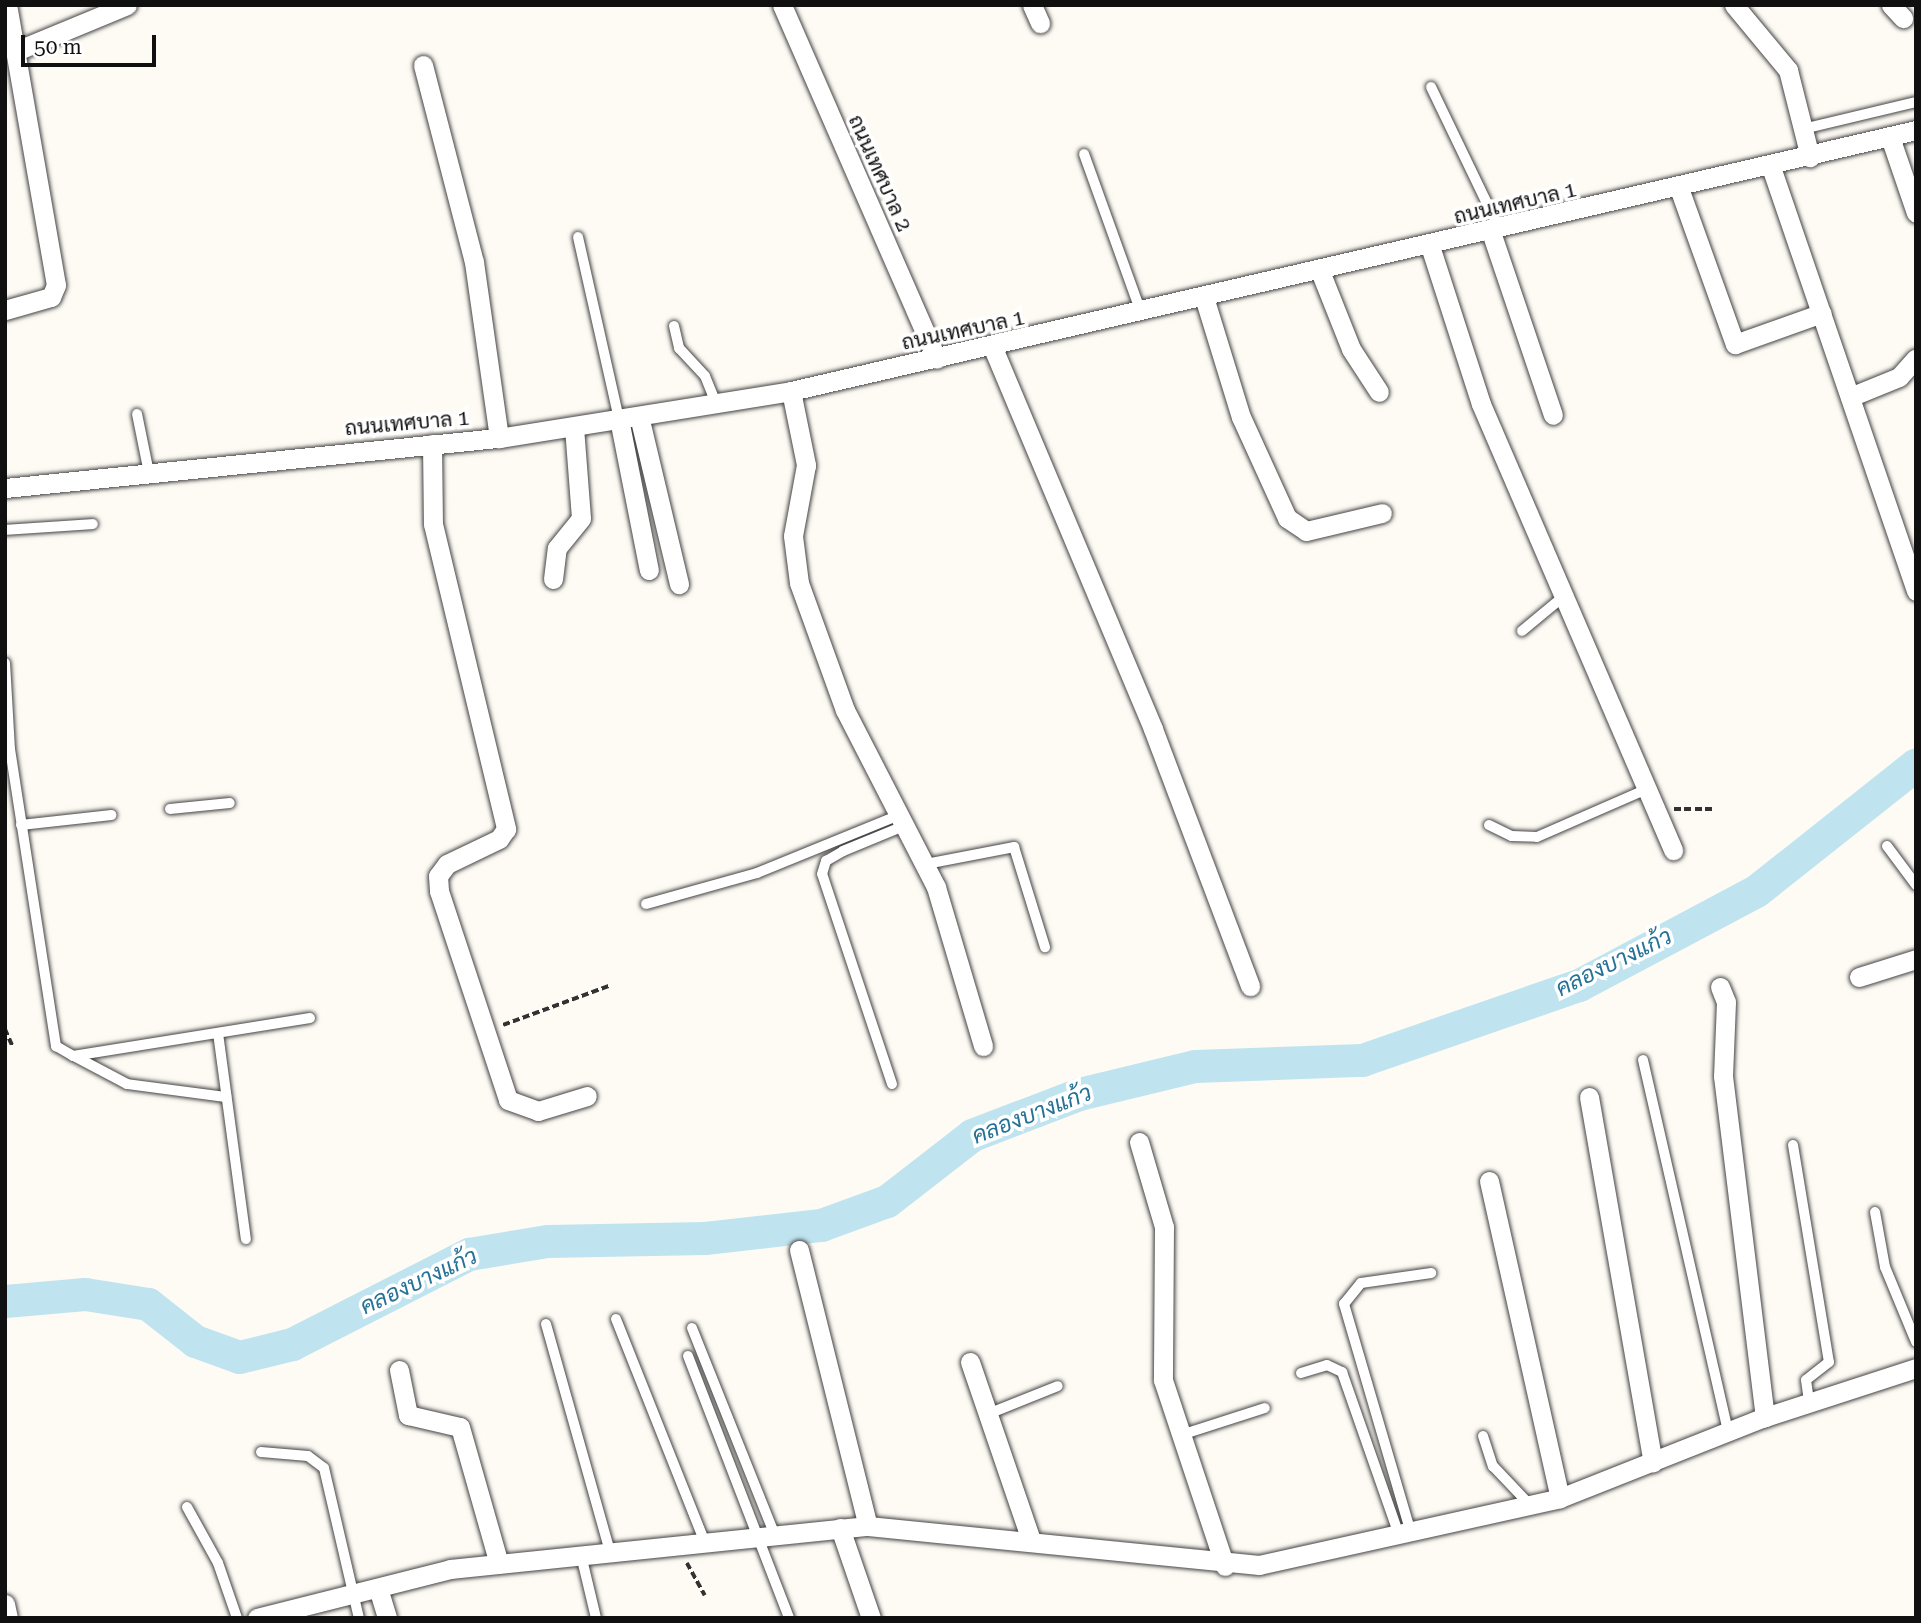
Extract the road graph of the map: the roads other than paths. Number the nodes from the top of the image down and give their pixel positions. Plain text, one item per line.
1 (7, 5) edge
2 (127, 5) edge
3 (782, 5) edge
4 (1737, 6) edge
5 (16, 51) junction
6 (423, 65) dead end
7 (1432, 87) dead end
8 (1916, 102) edge
9 (1803, 129) junction
10 (1916, 130) edge
11 (1890, 137) junction
12 (1084, 154) dead end
13 (1810, 157) junction
14 (1770, 167) junction
15 (1679, 188) junction
16 (1916, 213) edge
17 (1495, 230) junction
18 (578, 237) dead end
19 (1430, 246) junction
20 (1320, 271) junction
21 (1204, 297) junction
22 (5, 310) edge
23 (1141, 312) junction
24 (1822, 313) junction
25 (674, 326) dead end
26 (993, 348) junction
27 (1916, 358) edge
28 (937, 359) junction
29 (792, 391) junction
30 (1379, 392) dead end
31 (1850, 397) junction
32 (716, 403) junction
33 (137, 414) dead end
34 (639, 415) junction
35 (1553, 415) dead end
36 (619, 419) junction
37 (573, 426) junction
38 (499, 438) junction
39 (432, 444) junction
40 (149, 473) junction
41 (6, 484) edge
42 (1382, 513) dead end
43 (93, 524) dead end
44 (5, 530) edge
45 (649, 570) dead end
46 (553, 579) dead end
47 (679, 584) dead end
48 (1916, 591) edge
49 (1563, 597) junction
50 (1522, 631) dead end
51 (5, 663) edge
52 (1647, 789) junction
53 (230, 803) dead end
54 (170, 809) dead end
55 (111, 815) dead end
56 (901, 821) junction
57 (21, 825) junction
58 (1489, 825) dead end
59 (1887, 846) dead end
60 (1673, 850) dead end
61 (926, 864) junction
62 (1916, 885) edge
63 (646, 904) dead end
64 (1045, 947) dead end
65 (1916, 959) edge
66 (1858, 977) dead end
67 (1250, 986) dead end
68 (1720, 987) dead end
69 (310, 1018) dead end
70 (218, 1033) junction
71 (983, 1046) dead end
72 (74, 1056) junction
73 (1643, 1060) dead end
74 (892, 1084) dead end
75 (587, 1096) dead end
76 (226, 1097) junction
77 (1589, 1097) dead end
78 (1139, 1142) dead end
79 (1793, 1145) dead end
80 (1489, 1181) dead end
81 (1875, 1212) dead end
82 (246, 1239) dead end
83 (799, 1250) dead end
84 (1432, 1273) dead end
85 (616, 1319) dead end
86 (546, 1324) dead end
87 (692, 1328) dead end
88 (1916, 1342) edge
89 (688, 1356) dead end
90 (970, 1362) dead end
91 (1916, 1368) edge
92 (399, 1370) dead end
93 (1301, 1373) dead end
94 (1058, 1386) dead end
95 (1809, 1402) junction
96 (1265, 1408) dead end
97 (988, 1414) junction
98 (1765, 1417) junction
99 (1728, 1432) junction
100 (1181, 1435) junction
101 (1483, 1436) dead end
102 (261, 1452) dead end
103 (1653, 1462) junction
104 (1560, 1498) junction
105 (187, 1507) dead end
106 (1532, 1507) junction
107 (868, 1526) junction
108 (840, 1528) junction
109 (766, 1534) junction
110 (1405, 1535) junction
111 (704, 1540) junction
112 (1031, 1540) junction
113 (610, 1552) junction
114 (581, 1555) junction
115 (499, 1564) junction
116 (1225, 1566) junction
117 (378, 1588) junction
118 (351, 1591) junction
119 (5, 1604) edge
120 (8, 1618) edge
121 (237, 1618) edge
122 (257, 1618) edge
123 (359, 1618) edge
124 (387, 1618) edge
125 (596, 1618) edge
126 (789, 1618) edge
127 (872, 1618) edge

1 - 5 street
2 - 5 street
3 - 28 street, ถนนเทศบาล 2
4 - 9 street
5 - 22 street
6 - 38 street
7 - 17 lane
8 - 9 lane
9 - 13 street
10 - 11 street, ถนนเทศบาล 1
11 - 13 street, ถนนเทศบาล 1
11 - 16 street
12 - 23 lane
13 - 14 street, ถนนเทศบาล 1
14 - 15 street, ถนนเทศบาล 1
14 - 24 street
15 - 17 street, ถนนเทศบาล 1
15 - 24 street
17 - 19 street, ถนนเทศบาล 1
17 - 35 street
18 - 36 lane
19 - 20 street, ถนนเทศบาล 1
19 - 49 street
20 - 21 street, ถนนเทศบาล 1
20 - 30 street
21 - 23 street, ถนนเทศบาล 1
21 - 42 street
23 - 26 street, ถนนเทศบาล 1
24 - 31 street
25 - 32 lane
26 - 28 street, ถนนเทศบาล 1
26 - 67 street
27 - 31 street
28 - 29 street, ถนนเทศบาล 1
29 - 32 street, ถนนเทศบาล 1
29 - 56 street
31 - 48 street
32 - 34 street, ถนนเทศบาล 1
33 - 40 lane
34 - 36 street, ถนนเทศบาล 1
34 - 47 street
36 - 37 street, ถนนเทศบาล 1
36 - 45 street
37 - 38 street, ถนนเทศบาล 1
37 - 46 street
38 - 39 street, ถนนเทศบาล 1
39 - 40 street, ถนนเทศบาล 1
39 - 75 street
40 - 41 street, ถนนเทศบาล 1
43 - 44 lane
49 - 50 lane
49 - 52 street
51 - 57 lane
52 - 58 lane
52 - 60 street
53 - 54 lane
55 - 57 lane
56 - 61 street
56 - 63 lane
56 - 74 lane
57 - 72 lane
59 - 62 lane
61 - 64 lane
61 - 71 street
65 - 66 street
68 - 98 street
69 - 70 lane
70 - 72 lane
70 - 76 lane
72 - 76 lane
73 - 99 lane
76 - 82 lane
77 - 103 street
78 - 100 street
79 - 95 lane
80 - 104 street
81 - 88 lane
83 - 107 street
84 - 110 lane
85 - 111 lane
86 - 113 lane
87 - 109 lane
89 - 109 lane
90 - 97 street
91 - 95 street
92 - 115 street
93 - 110 lane
94 - 97 lane
95 - 98 street
96 - 100 lane
97 - 112 street
98 - 99 street
99 - 103 street
100 - 116 street
101 - 106 lane
102 - 118 lane
103 - 104 street
104 - 106 street
105 - 121 lane
106 - 110 street
107 - 108 street
107 - 112 street
108 - 109 street
108 - 127 street
109 - 111 street
109 - 126 lane
110 - 116 street
111 - 113 street
112 - 116 street
113 - 114 street
114 - 115 street
114 - 125 lane
115 - 117 street
117 - 118 street
117 - 124 street
118 - 122 street
118 - 123 lane
119 - 120 street

